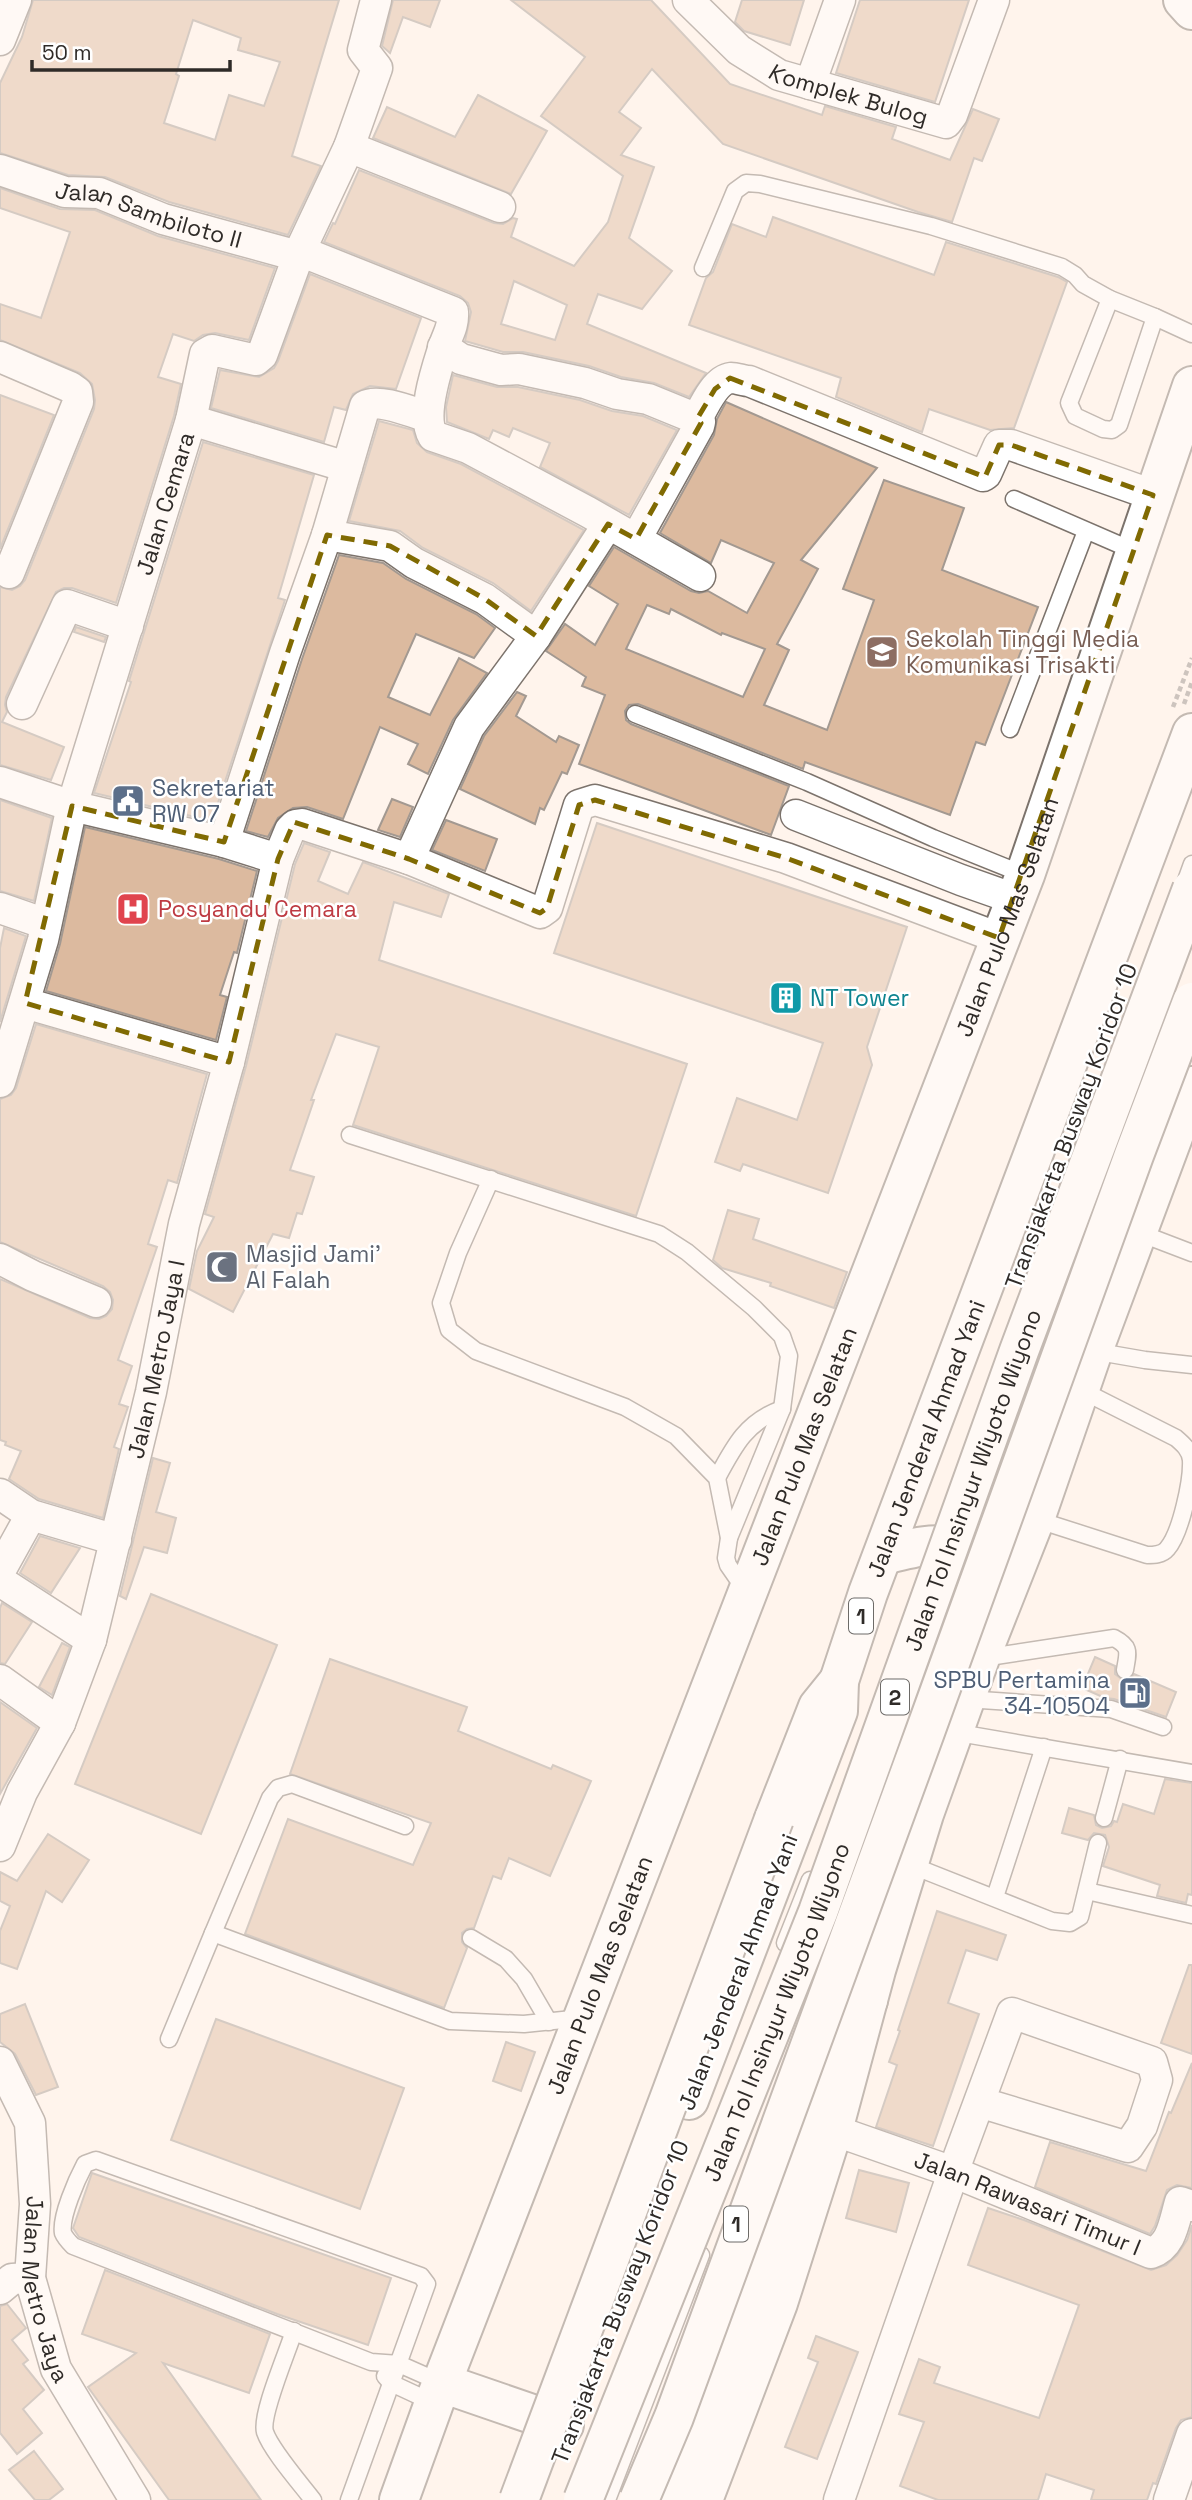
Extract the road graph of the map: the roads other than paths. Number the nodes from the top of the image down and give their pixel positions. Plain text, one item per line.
1 (16, 0) edge
2 (376, 0) edge
3 (688, 0) edge
4 (840, 0) edge
5 (994, 0) edge
6 (1183, 0) edge
7 (1192, 9) edge
8 (0, 40) edge
9 (810, 84) junction
10 (349, 147) junction
11 (0, 170) edge
12 (500, 207) dead end
13 (299, 254) junction
14 (703, 268) dead end
15 (1110, 299) junction
16 (1156, 317) junction
17 (1192, 334) edge
18 (443, 347) junction
19 (0, 357) edge
20 (1192, 387) edge
21 (428, 417) junction
22 (697, 419) junction
23 (191, 420) junction
24 (347, 467) junction
25 (1153, 495) junction
26 (1014, 499) dead end
27 (608, 524) junction
28 (1086, 531) junction
29 (327, 535) junction
30 (636, 539) junction
31 (1134, 551) junction
32 (9, 573) dead end
33 (700, 576) dead end
34 (128, 626) junction
35 (536, 636) junction
36 (22, 704) dead end
37 (635, 714) dead end
38 (1181, 720) edge
39 (1010, 729) dead end
40 (0, 782) edge
41 (72, 806) junction
42 (796, 815) dead end
43 (224, 842) junction
44 (278, 859) junction
45 (409, 859) junction
46 (1192, 864) edge
47 (1020, 887) junction
48 (1192, 889) edge
49 (0, 908) edge
50 (46, 924) junction
51 (999, 939) junction
52 (1192, 983) edge
53 (1192, 1002) edge
54 (15, 1007) edge
55 (229, 1062) junction
56 (1, 1076) edge
57 (1186, 1119) edge
58 (350, 1135) dead end
59 (491, 1179) junction
60 (1137, 1232) junction
61 (1192, 1253) edge
62 (0, 1259) edge
63 (96, 1302) dead end
64 (1093, 1351) junction
65 (1192, 1365) edge
66 (1079, 1389) junction
67 (782, 1409) junction
68 (717, 1478) junction
69 (0, 1494) edge
70 (31, 1515) junction
71 (1034, 1519) junction
72 (729, 1538) junction
73 (116, 1540) junction
74 (942, 1544) junction
75 (883, 1555) junction
76 (977, 1559) junction
77 (0, 1571) edge
78 (0, 1581) edge
79 (751, 1585) junction
80 (1006, 1591) junction
81 (91, 1640) junction
82 (980, 1658) junction
83 (1125, 1670) dead end
84 (0, 1681) edge
85 (839, 1681) junction
86 (921, 1696) dead end
87 (959, 1715) junction
88 (60, 1723) junction
89 (1164, 1727) dead end
90 (905, 1733) dead end
91 (1044, 1747) junction
92 (1120, 1759) junction
93 (1192, 1773) edge
94 (11, 1786) edge
95 (843, 1794) dead end
96 (1104, 1818) dead end
97 (870, 1821) dead end
98 (405, 1826) dead end
99 (1098, 1843) dead end
100 (0, 1846) edge
101 (907, 1864) junction
102 (813, 1871) dead end
103 (845, 1885) dead end
104 (1087, 1891) junction
105 (995, 1897) junction
106 (1192, 1915) edge
107 (213, 1933) junction
108 (471, 1938) dead end
109 (778, 1961) dead end
110 (872, 1985) junction
111 (800, 2000) dead end
112 (567, 2020) junction
113 (169, 2039) dead end
114 (0, 2062) edge
115 (979, 2102) junction
116 (0, 2113) edge
117 (30, 2123) junction
118 (833, 2130) junction
119 (953, 2172) junction
120 (1192, 2206) edge
121 (706, 2244) dead end
122 (10, 2280) edge
123 (648, 2295) dead end
124 (294, 2332) junction
125 (371, 2361) junction
126 (399, 2364) junction
127 (391, 2383) junction
128 (444, 2392) junction
129 (564, 2425) junction
130 (1192, 2434) edge
131 (1176, 2498) edge
132 (135, 2500) edge
133 (313, 2500) edge
134 (349, 2500) edge
135 (399, 2500) edge
136 (519, 2500) edge
137 (533, 2500) edge
138 (568, 2500) edge
139 (583, 2500) edge
140 (607, 2500) edge
141 (631, 2500) edge
142 (639, 2500) edge
143 (673, 2500) edge
144 (704, 2500) edge
145 (839, 2500) edge

1 - 8 street
2 - 10 street, Jalan Cemara
3 - 9 street, Komplek Bulog
4 - 9 street
5 - 9 street, Komplek Bulog
6 - 7 main road
10 - 12 street
10 - 13 street, Jalan Cemara
11 - 13 street, Jalan Sambiloto II
13 - 18 street, Jalan Sambiloto II
13 - 23 street, Jalan Cemara
14 - 15 lane
15 - 16 lane
15 - 16 lane
16 - 17 lane
18 - 21 street
18 - 22 street
19 - 32 street
20 - 25 main road, Jalan Pulo Mas Selatan
21 - 24 street
21 - 27 street
22 - 25 street
22 - 30 street
23 - 24 street
23 - 34 street, Jalan Cemara
24 - 29 street
25 - 31 main road, Jalan Pulo Mas Selatan
26 - 28 lane
27 - 30 street
27 - 35 street
28 - 31 lane
28 - 39 lane
29 - 35 street
29 - 43 street
30 - 33 street
31 - 47 main road, Jalan Pulo Mas Selatan
34 - 36 street
34 - 41 street, Jalan Cemara
35 - 45 street
37 - 47 lane
38 - 75 main road, Jalan Jenderal Ahmad Yani / 1
40 - 41 street
41 - 43 street
41 - 50 street, Jalan Cemara
42 - 47 street
43 - 44 street
44 - 45 street, Jalan Metro Jaya I
44 - 55 street, Jalan Metro Jaya I
45 - 51 street, Jalan Metro Jaya I
46 - 74 lane, Transjakarta Busway Koridor 10
47 - 51 main road, Jalan Pulo Mas Selatan
48 - 139 main road, Jalan Tol Insinyur Wiyoto Wiyono / 2, bridge
49 - 50 street
50 - 54 street, Jalan Cemara
51 - 79 main road, Jalan Pulo Mas Selatan
52 - 76 lane
53 - 142 main road, Jalan Tol Insinyur Wiyoto Wiyono / 2, bridge
54 - 55 street
54 - 56 street, Jalan Cemara
55 - 73 street, Jalan Metro Jaya I
57 - 60 main road, 1
58 - 59 lane
59 - 67 lane
59 - 68 lane
60 - 61 lane
60 - 64 main road, 1
62 - 63 street
64 - 65 lane
64 - 66 main road, 1
66 - 71 main road, 1
66 - 71 lane
67 - 68 lane
67 - 72 lane
68 - 72 lane
69 - 70 street
70 - 73 street
70 - 77 street
71 - 80 main road, 1
72 - 79 lane
73 - 81 street, Jalan Metro Jaya I
74 - 75 main road
74 - 76 main road
74 - 95 lane, Transjakarta Busway Koridor 10
75 - 85 main road, Jalan Jenderal Ahmad Yani / 1
76 - 80 main road
76 - 86 lane
78 - 81 street
79 - 112 main road, Jalan Pulo Mas Selatan
80 - 82 main road, 1
81 - 88 street, Jalan Metro Jaya I
82 - 83 lane
82 - 87 main road, 1
84 - 88 street
85 - 129 main road, Jalan Jenderal Ahmad Yani / 1
85 - 136 main road, bridge
87 - 89 lane
87 - 91 lane
87 - 101 main road, 1
88 - 94 street, Jalan Metro Jaya I
90 - 97 lane
91 - 92 lane
91 - 105 lane
92 - 93 lane
92 - 96 lane
94 - 100 street, Jalan Metro Jaya I
98 - 107 lane
99 - 104 lane
101 - 105 lane
101 - 110 main road, 1
102 - 109 lane
103 - 111 lane
104 - 105 lane
104 - 106 lane
107 - 112 lane
107 - 113 lane
108 - 112 lane
110 - 118 main road, 1
110 - 141 main road, 1
110 - 143 main road
112 - 128 main road, Jalan Pulo Mas Selatan
114 - 117 street, Jalan Metro Jaya
115 - 115 street
115 - 119 street
116 - 117 street
117 - 122 street, Jalan Metro Jaya
118 - 119 street, Jalan Rawasari Timur I
118 - 144 main road, 1
119 - 120 street, Jalan Rawasari Timur I
119 - 145 street
121 - 140 lane
122 - 132 street, Jalan Metro Jaya
123 - 138 lane, Transjakarta Busway Koridor 10
124 - 125 lane
124 - 126 lane
124 - 133 lane
125 - 126 lane
125 - 127 lane
126 - 127 lane
126 - 128 lane
127 - 128 lane
127 - 134 lane
128 - 129 main road
128 - 135 main road, Jalan Pulo Mas Selatan
129 - 137 main road, Jalan Jenderal Ahmad Yani / 1
130 - 131 street

